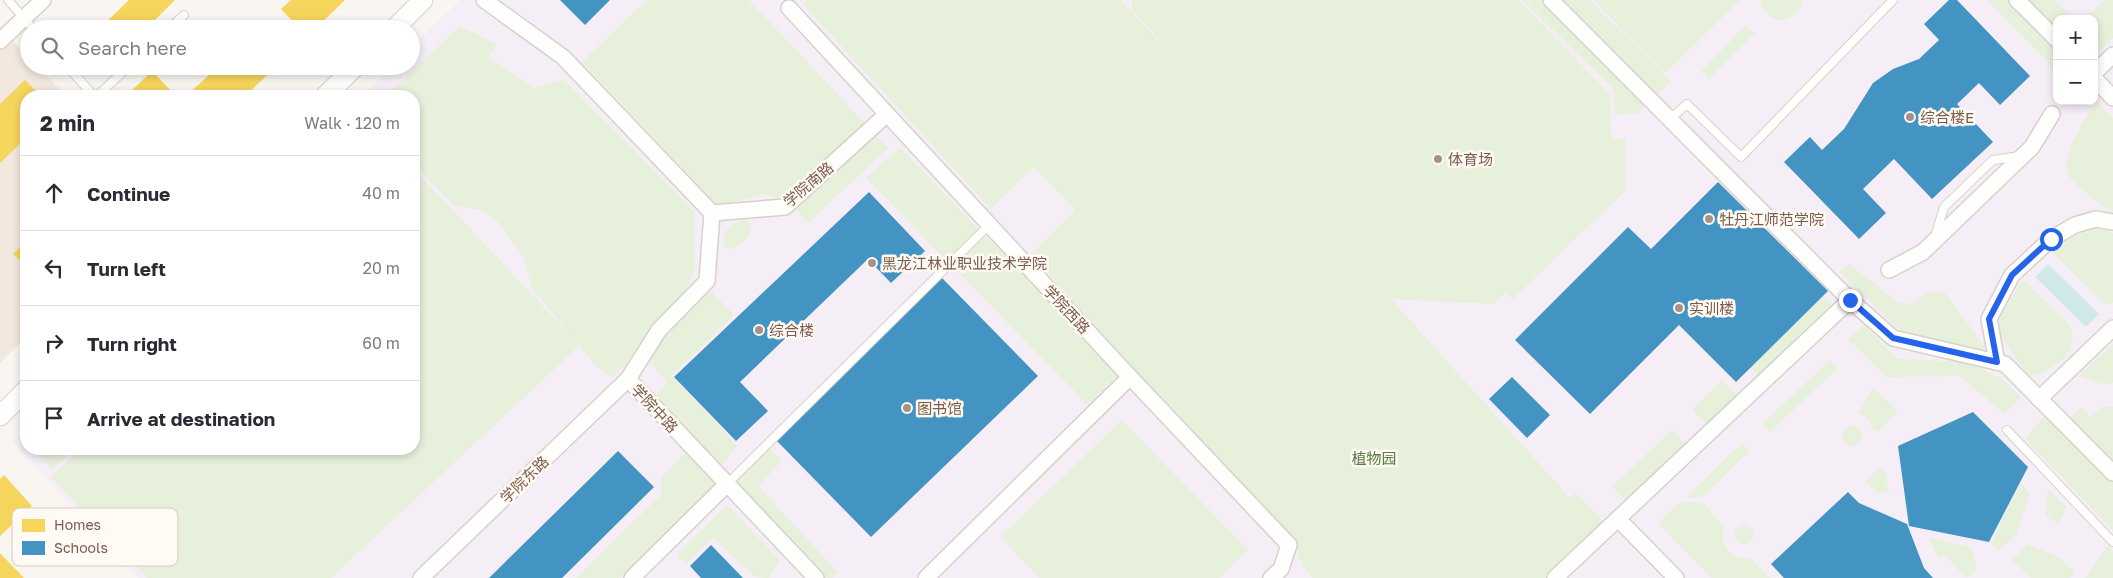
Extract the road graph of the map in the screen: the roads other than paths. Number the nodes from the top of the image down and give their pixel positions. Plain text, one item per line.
1 (8, 0) edge
2 (43, 0) edge
3 (424, 0) edge
4 (484, 0) edge
5 (1551, 0) edge
6 (1893, 0) edge
7 (2018, 0) edge
8 (789, 8) dead end
9 (184, 15) dead end
10 (25, 20) edge
11 (30, 20) edge
12 (179, 20) edge
13 (403, 20) edge
14 (20, 29) edge
15 (2053, 36) edge
16 (0, 41) edge
17 (2113, 55) edge
18 (2098, 69) edge
19 (76, 75) edge
20 (119, 75) edge
21 (347, 75) edge
22 (2098, 82) edge
23 (90, 90) edge
24 (103, 90) edge
25 (331, 90) edge
26 (2113, 98) edge
27 (887, 114) junction
28 (2052, 114) dead end
29 (1670, 120) junction
30 (712, 213) junction
31 (2113, 222) edge
32 (989, 225) junction
33 (1889, 270) dead end
34 (1850, 300) junction
35 (2113, 328) edge
36 (1997, 362) junction
37 (1130, 377) junction
38 (628, 379) junction
39 (20, 396) edge
40 (2039, 399) junction
41 (0, 416) edge
42 (2007, 430) dead end
43 (2113, 473) edge
44 (727, 484) junction
45 (1618, 519) junction
46 (2113, 542) edge
47 (1276, 573) edge
48 (421, 578) edge
49 (632, 578) edge
50 (816, 578) edge
51 (926, 578) edge
52 (1555, 578) edge
53 (1676, 578) edge

1 - 10 lane
2 - 11 street
3 - 13 street
4 - 30 street
5 - 29 street
6 - 29 lane
7 - 15 street
8 - 27 street, 学院西路
9 - 12 lane
14 - 16 street
17 - 18 street
19 - 23 lane
20 - 24 lane
21 - 25 street
22 - 26 street
27 - 30 street, 学院南路
27 - 32 street, 学院西路
28 - 33 street
29 - 34 street
30 - 38 street, 学院中路
31 - 36 street
32 - 37 street, 学院西路
32 - 44 lane
34 - 36 street
34 - 45 street
35 - 40 street
36 - 40 street
37 - 47 street, 学院西路
37 - 51 street
38 - 44 street, 学院中路
38 - 48 street, 学院东路
39 - 41 street
40 - 43 street
42 - 46 lane
44 - 49 street
44 - 50 street, 学院中路
45 - 52 street
45 - 53 street

